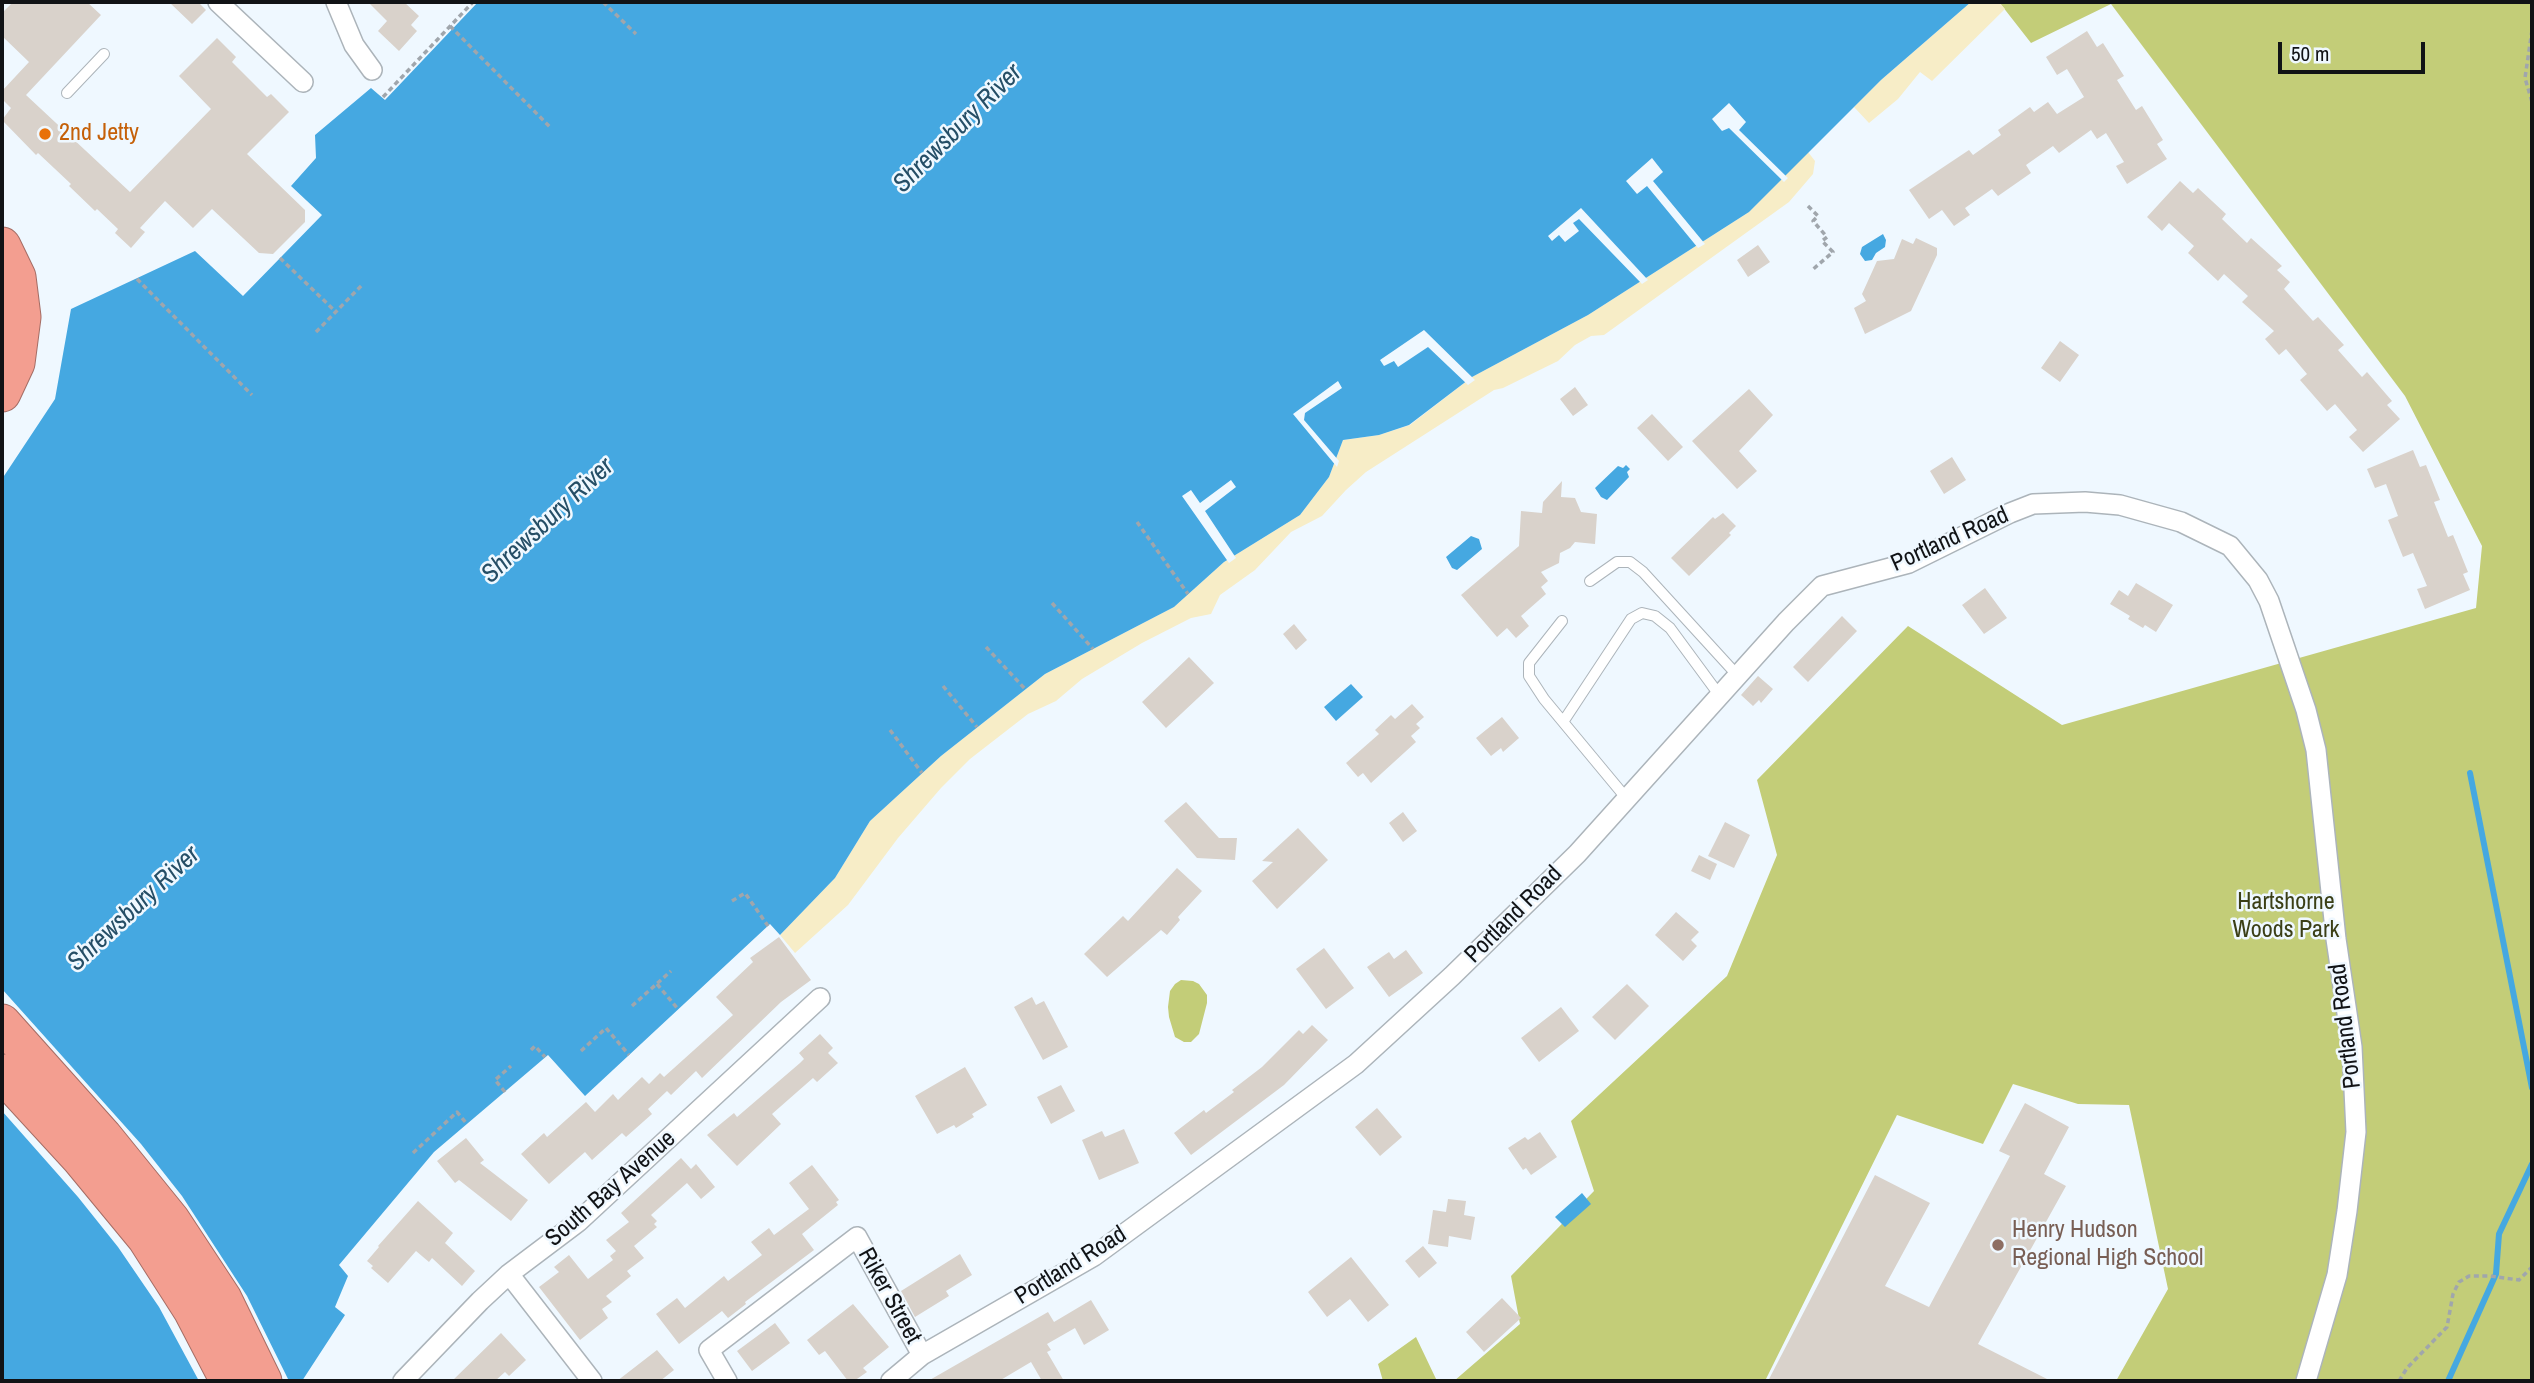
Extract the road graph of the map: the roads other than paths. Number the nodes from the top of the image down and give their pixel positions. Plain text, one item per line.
1 (218, 2) edge
2 (336, 2) edge
3 (104, 54) dead end
4 (372, 70) dead end
5 (303, 82) dead end
6 (67, 93) dead end
7 (2, 246) edge
8 (2, 393) edge
9 (1590, 581) dead end
10 (1562, 621) dead end
11 (1738, 676) junction
12 (1720, 696) junction
13 (1563, 722) junction
14 (1628, 799) junction
15 (820, 998) dead end
16 (2, 1023) edge
17 (2, 1073) edge
18 (509, 1275) junction
19 (922, 1355) junction
20 (229, 1381) edge
21 (264, 1381) edge
22 (403, 1381) edge
23 (592, 1381) edge
24 (727, 1381) edge
25 (891, 1381) edge
26 (2306, 1381) edge

1 - 5 street
2 - 4 street
3 - 6 lane
7 - 8 highway
9 - 11 lane
10 - 13 lane
11 - 12 street, Portland Road
11 - 26 street, Portland Road
12 - 13 lane
12 - 14 street, Portland Road
13 - 14 lane
14 - 19 street, Portland Road
15 - 18 street, South Bay Avenue
16 - 21 highway
17 - 20 highway
18 - 22 street, South Bay Avenue
18 - 23 street
19 - 24 street, Riker Street
19 - 25 street, Portland Road

